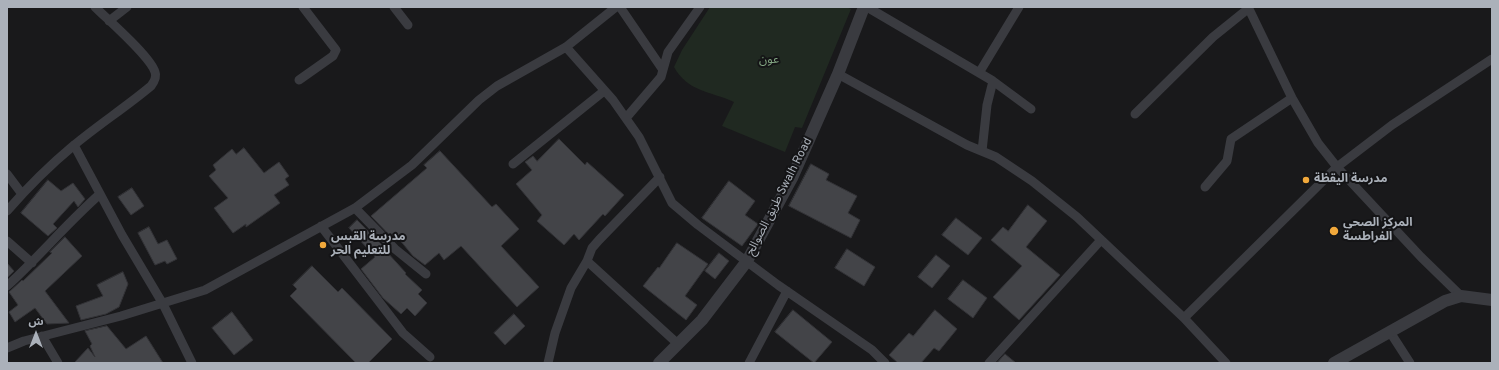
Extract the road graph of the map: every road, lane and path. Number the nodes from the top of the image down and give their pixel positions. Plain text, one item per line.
1 (95, 7) edge
2 (127, 7) edge
3 (303, 7) edge
4 (394, 7) edge
5 (616, 7) edge
6 (620, 7) edge
7 (700, 7) edge
8 (864, 7) edge
9 (867, 7) edge
10 (1019, 7) edge
11 (1249, 7) edge
12 (109, 21) junction
13 (408, 25) dead end
14 (566, 47) junction
15 (1492, 59) edge
16 (663, 70) junction
17 (979, 73) junction
18 (838, 74) junction
19 (299, 80) dead end
20 (993, 81) junction
21 (604, 91) junction
22 (1292, 98) junction
23 (1031, 108) dead end
24 (1135, 114) dead end
25 (626, 118) junction
26 (74, 145) junction
27 (982, 151) junction
28 (513, 164) dead end
29 (1337, 167) junction
30 (7, 174) edge
31 (660, 177) junction
32 (1205, 187) dead end
33 (22, 194) junction
34 (100, 194) junction
35 (356, 208) junction
36 (7, 211) edge
37 (320, 226) junction
38 (1101, 240) junction
39 (7, 241) edge
40 (587, 261) junction
41 (747, 261) junction
42 (32, 263) junction
43 (426, 274) dead end
44 (7, 286) edge
45 (787, 291) junction
46 (1461, 296) junction
47 (1492, 300) edge
48 (163, 304) junction
49 (1184, 318) junction
50 (1390, 332) junction
51 (42, 336) junction
52 (678, 344) junction
53 (7, 348) edge
54 (430, 357) dead end
55 (58, 363) edge
56 (192, 363) edge
57 (548, 363) edge
58 (659, 363) edge
59 (749, 363) edge
60 (885, 363) edge
61 (989, 363) edge
62 (1226, 363) edge
63 (1334, 363) edge
64 (1410, 363) edge

1 - 12 street
2 - 12 street
3 - 19 street
4 - 13 street
5 - 14 street
6 - 16 street
7 - 16 street
8 - 18 street, طريق الصوالح Swalh Road
9 - 17 street
10 - 17 street
11 - 22 street
11 - 24 street
12 - 26 street
14 - 21 street
14 - 35 street
15 - 29 street
16 - 25 street
17 - 20 street
18 - 27 street
18 - 41 street, طريق الصوالح Swalh Road
20 - 23 street
20 - 27 street
21 - 25 street
21 - 28 street
22 - 29 street
22 - 32 street
25 - 31 street
26 - 33 street
26 - 34 street
27 - 38 street
29 - 46 street
29 - 49 street
30 - 33 street
31 - 40 street
31 - 41 street
33 - 36 street
34 - 42 street
34 - 48 street
35 - 37 street
35 - 43 street
37 - 48 street
37 - 54 street
38 - 49 street
38 - 61 street
39 - 42 street
40 - 52 street
40 - 57 street
41 - 45 street
41 - 52 street, طريق الصوالح Swalh Road
42 - 44 street
45 - 59 street
45 - 60 street
46 - 47 street
46 - 50 street
48 - 51 street
48 - 56 street
49 - 62 street
50 - 63 street
50 - 64 street
51 - 53 street
51 - 55 street
52 - 58 street, طريق الصوالح Swalh Road

